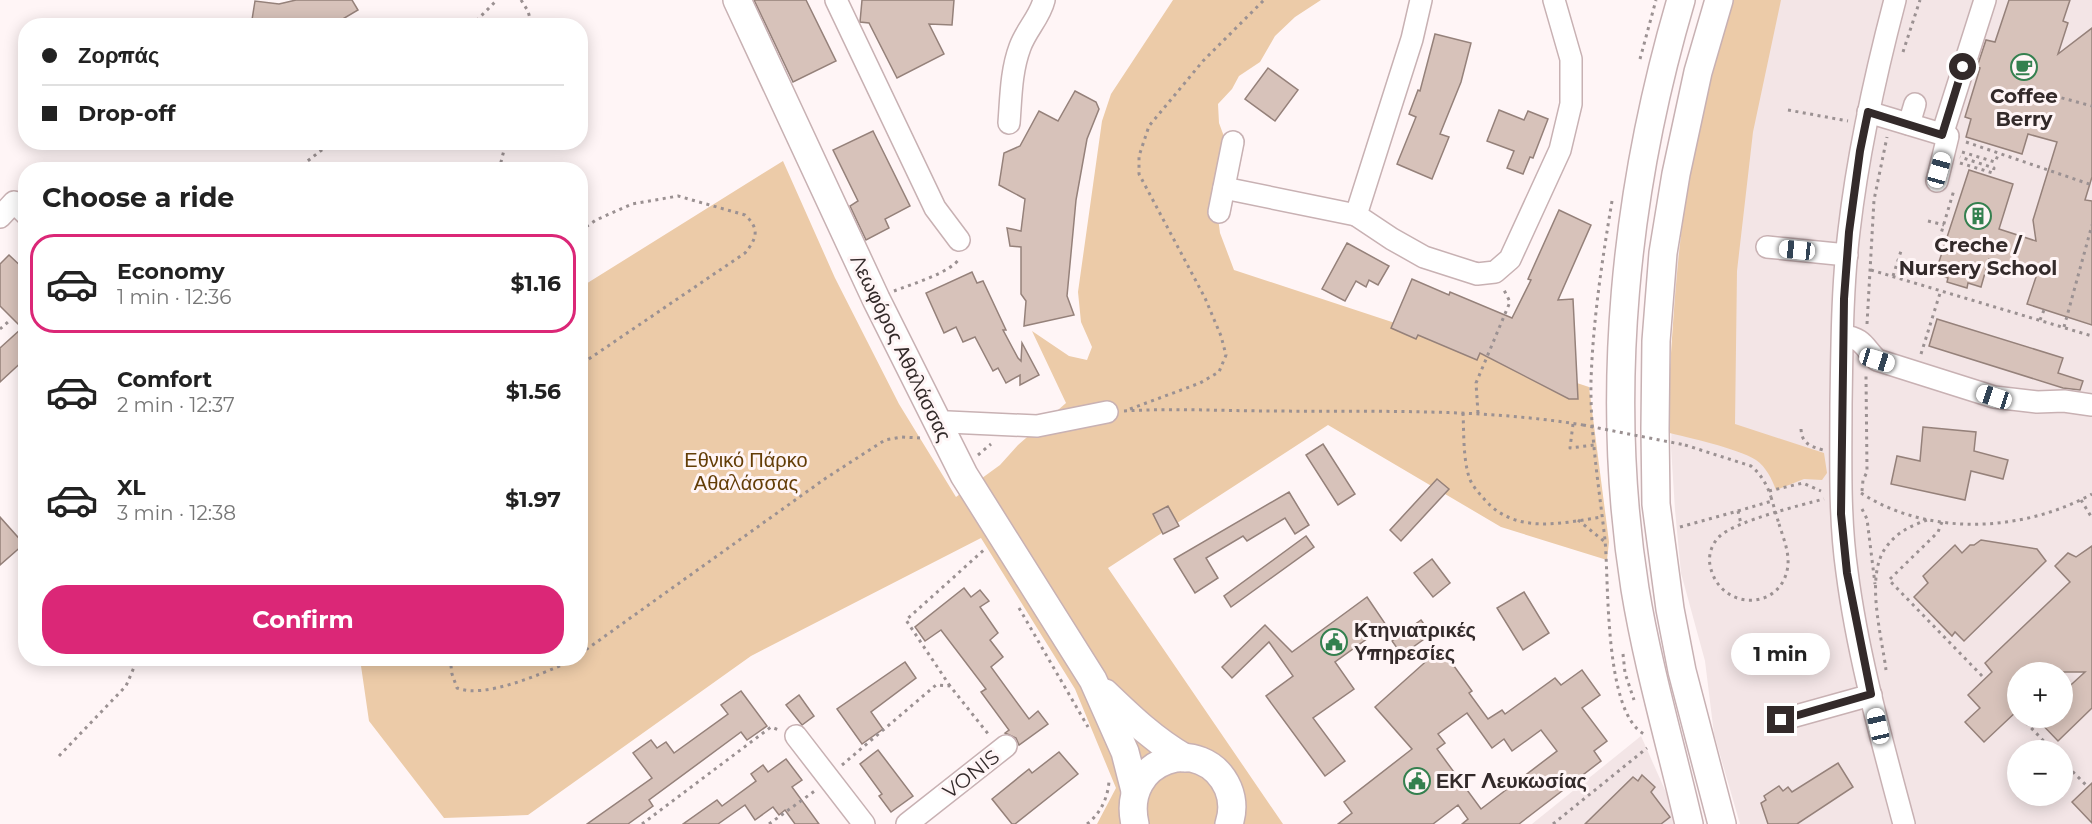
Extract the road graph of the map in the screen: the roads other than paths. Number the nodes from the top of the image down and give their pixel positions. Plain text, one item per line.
1 (737, 0) edge
2 (836, 0) edge
3 (1044, 0) edge
4 (1421, 0) edge
5 (1554, 0) edge
6 (1680, 0) edge
7 (1719, 0) edge
8 (1895, 0) edge
9 (1985, 0) edge
10 (1861, 117) junction
11 (1009, 123) dead end
12 (1952, 138) junction
13 (1233, 142) dead end
14 (1937, 181) dead end
15 (1224, 188) junction
16 (18, 206) edge
17 (1219, 212) dead end
18 (1356, 215) junction
19 (0, 217) edge
20 (959, 240) road end
21 (1768, 244) dead end
22 (1847, 252) junction
23 (1843, 336) junction
24 (2092, 405) edge
25 (1116, 411) road end
26 (925, 435) junction
27 (1093, 680) junction
28 (1871, 694) junction
29 (1781, 720) dead end
30 (796, 736) road end
31 (1004, 748) road end
32 (1185, 758) junction
33 (1134, 805) edge
34 (1231, 822) edge
35 (864, 824) edge
36 (907, 824) edge
37 (1112, 824) edge
38 (1689, 824) edge
39 (1722, 824) edge
40 (1904, 824) edge

1 - 26 main road, Λεωφόρος Αθαλάσσας
2 - 20 street
3 - 11 street
4 - 18 street
5 - 18 street
6 - 38 main road
7 - 39 main road
8 - 10 street
9 - 12 street
10 - 12 street
10 - 22 street
12 - 14 street
13 - 15 street
15 - 17 street
15 - 18 street
16 - 19 street
21 - 22 street
22 - 23 street
23 - 24 street
23 - 28 street
25 - 26 street
26 - 27 main road, Λεωφόρος Αθαλάσσας
27 - 32 main road, Λεωφόρος Αθαλάσσας
27 - 33 main road, Λεωφόρος Αθαλάσσας
28 - 29 street
28 - 40 street
30 - 35 street
31 - 36 street, VONIS
32 - 33 main road
32 - 34 main road, Λεωφόρος Αθαλάσσας
33 - 37 main road

